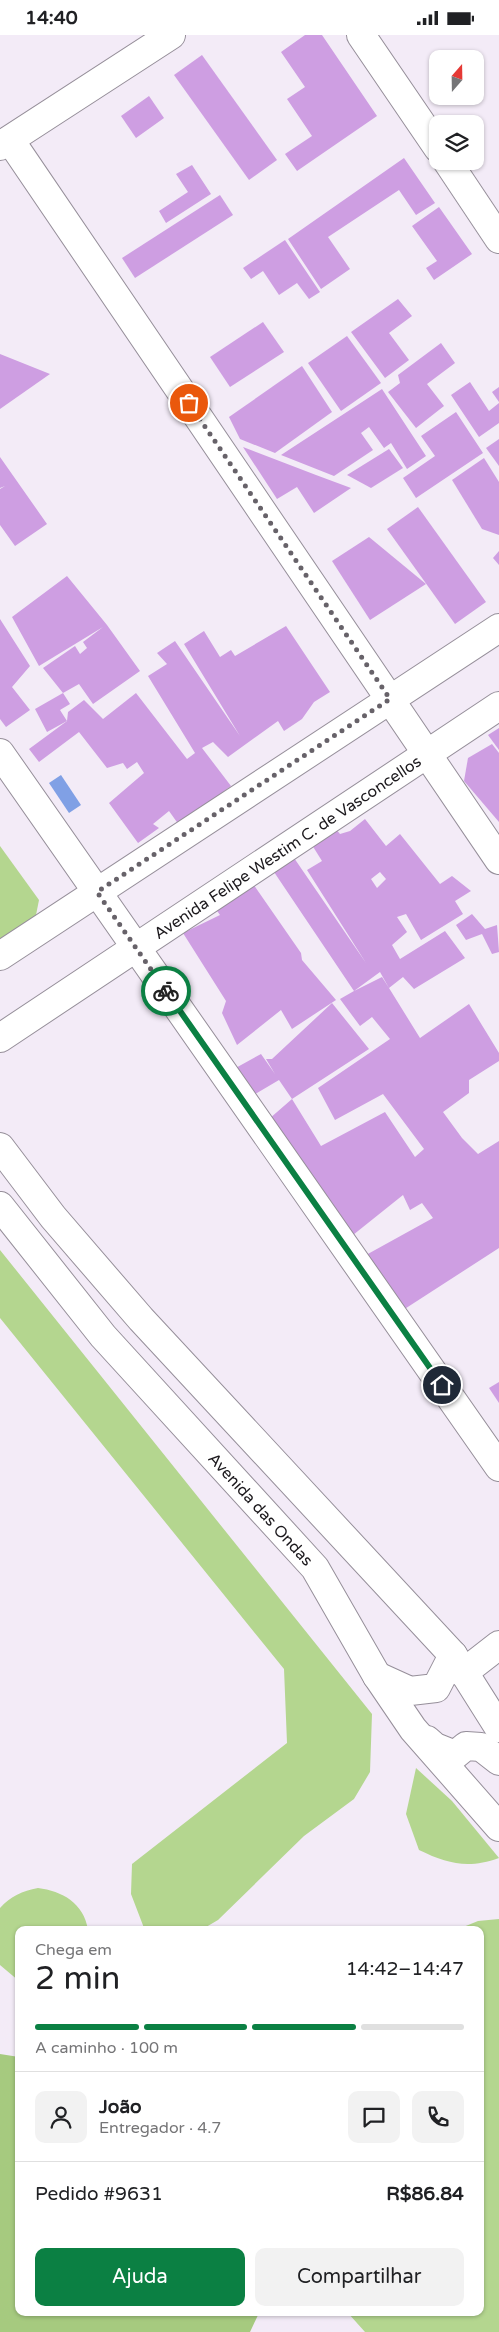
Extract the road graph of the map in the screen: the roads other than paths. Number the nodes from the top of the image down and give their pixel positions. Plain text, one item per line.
1 (172, 35) edge
2 (361, 35) edge
3 (429, 135) edge
4 (5, 143) edge
5 (452, 170) edge
6 (499, 239) edge
7 (499, 628) edge
8 (390, 699) junction
9 (499, 706) edge
10 (0, 753) edge
11 (427, 754) junction
12 (499, 860) edge
13 (97, 892) junction
14 (136, 948) junction
15 (0, 956) edge
16 (0, 1038) edge
17 (0, 1147) edge
18 (0, 1206) edge
19 (499, 1467) edge
20 (499, 1645) edge
21 (458, 1664) junction
22 (377, 1676) junction
23 (499, 1728) edge
24 (413, 1729) junction
25 (499, 1761) edge
26 (499, 1827) edge

1 - 4 street
2 - 3 street
4 - 8 street
5 - 6 street
7 - 8 street
8 - 11 street
8 - 13 street
9 - 11 street, Avenida Felipe Westim C. de Vasconcellos
10 - 13 street
11 - 12 street
11 - 14 street, Avenida Felipe Westim C. de Vasconcellos
13 - 14 street
13 - 15 street
14 - 16 street, Avenida Felipe Westim C. de Vasconcellos
14 - 19 street
17 - 21 street
18 - 22 street, Avenida das Ondas
20 - 21 street
21 - 22 street
21 - 23 street
22 - 24 street, Avenida das Ondas
24 - 25 street
24 - 26 street, Avenida das Ondas

